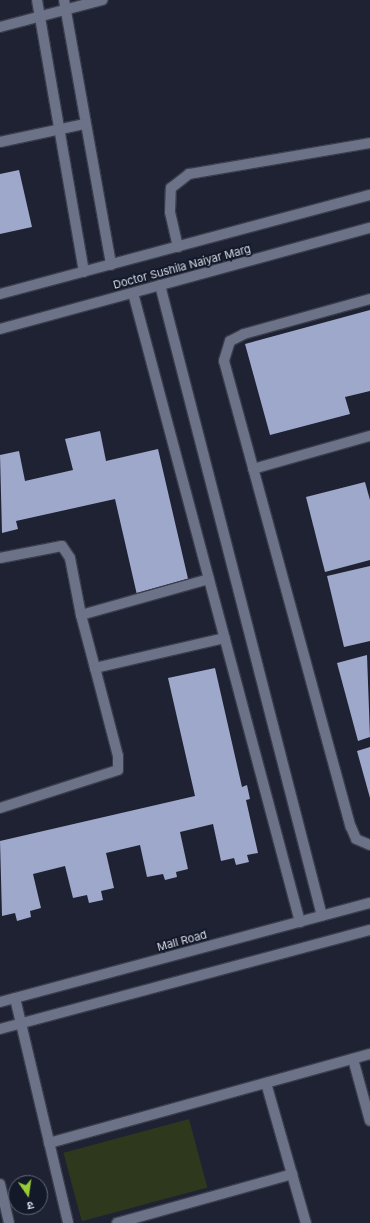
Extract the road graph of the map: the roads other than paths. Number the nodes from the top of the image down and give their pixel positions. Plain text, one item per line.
1 (37, 0) edge
2 (102, 0) edge
3 (65, 4) edge
4 (39, 19) junction
5 (0, 28) edge
6 (85, 124) junction
7 (58, 130) junction
8 (0, 142) edge
9 (370, 143) edge
10 (370, 195) edge
11 (370, 228) edge
12 (178, 247) junction
13 (111, 265) junction
14 (84, 272) junction
15 (160, 286) junction
16 (134, 293) junction
17 (0, 294) edge
18 (370, 299) edge
19 (0, 329) edge
20 (370, 436) edge
21 (253, 469) junction
22 (0, 558) edge
23 (209, 579) junction
24 (82, 615) junction
25 (225, 638) junction
26 (95, 668) junction
27 (0, 808) edge
28 (370, 845) edge
29 (370, 903) edge
30 (322, 916) junction
31 (300, 922) junction
32 (370, 930) edge
33 (15, 998) junction
34 (0, 1002) edge
35 (21, 1024) junction
36 (0, 1029) edge
37 (370, 1054) edge
38 (353, 1059) junction
39 (266, 1083) junction
40 (370, 1121) edge
41 (49, 1143) junction
42 (292, 1174) junction
43 (0, 1184) edge
44 (9, 1223) edge
45 (68, 1223) edge
46 (117, 1223) edge
47 (306, 1223) edge

1 - 4 street
2 - 3 street
3 - 4 street
3 - 6 street
4 - 5 street
4 - 7 street
6 - 7 street
6 - 13 street
7 - 8 street
7 - 14 street
9 - 12 street
10 - 12 street, Doctor Sushila Naiyar Marg
11 - 15 street, Doctor Sushila Naiyar Marg
12 - 13 street, Doctor Sushila Naiyar Marg
13 - 14 street, Doctor Sushila Naiyar Marg
14 - 17 street, Doctor Sushila Naiyar Marg
15 - 16 street, Doctor Sushila Naiyar Marg
15 - 30 street
16 - 19 street, Doctor Sushila Naiyar Marg
16 - 23 street
18 - 21 street
20 - 21 street
21 - 28 street
22 - 24 street
23 - 24 street
23 - 25 street
24 - 26 street
25 - 26 street
25 - 31 street
26 - 27 street
29 - 30 street, Mall Road
30 - 31 street, Mall Road
31 - 33 street, Mall Road
32 - 35 street
33 - 34 street, Mall Road
33 - 35 street
35 - 36 street
35 - 41 street
37 - 38 street
38 - 39 street
38 - 40 street
39 - 41 street
39 - 42 street
41 - 45 street
42 - 46 street
42 - 47 street
43 - 44 street

